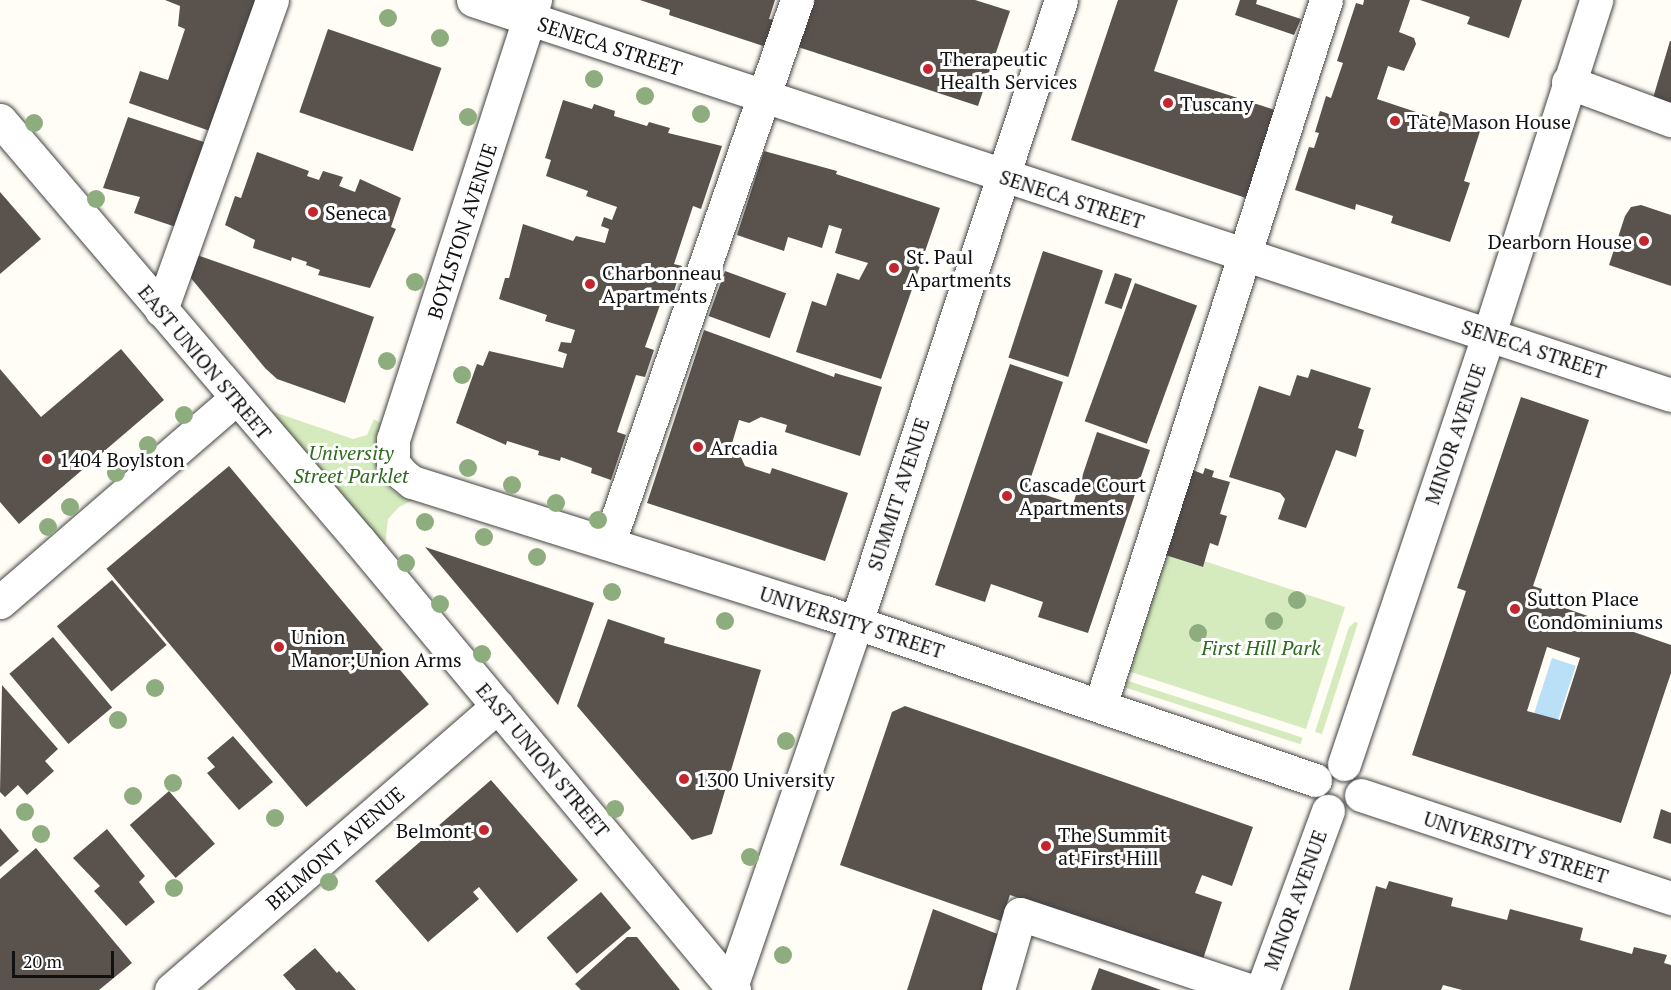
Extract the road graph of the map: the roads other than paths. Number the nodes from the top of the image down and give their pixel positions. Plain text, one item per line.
1 (272, 0) edge
2 (473, 0) edge
3 (797, 0) edge
4 (1061, 0) edge
5 (1326, 0) edge
6 (1596, 0) edge
7 (532, 9) edge
8 (1568, 82) junction
9 (763, 97) junction
10 (0, 120) edge
11 (1671, 120) edge
12 (1003, 176) junction
13 (1245, 255) junction
14 (161, 310) junction
15 (1489, 334) junction
16 (1671, 395) edge
17 (236, 398) junction
18 (393, 463) joint
19 (609, 542) junction
20 (0, 602) edge
21 (856, 623) junction
22 (498, 706) junction
23 (1100, 706) junction
24 (1344, 764) junction
25 (1315, 780) junction
26 (1361, 795) junction
27 (1328, 811) junction
28 (1671, 898) edge
29 (733, 988) edge
30 (171, 990) edge
31 (998, 990) edge
32 (1248, 990) edge
33 (1262, 990) edge

1 - 14 street
2 - 7 street, SENECA STREET
3 - 9 street
4 - 12 street, SUMMIT AVENUE
5 - 13 street
6 - 8 street, MINOR AVENUE
7 - 9 street, SENECA STREET
7 - 18 street, BOYLSTON AVENUE
8 - 11 street
8 - 15 street, MINOR AVENUE
9 - 12 street, SENECA STREET
9 - 19 street
10 - 14 street, EAST UNION STREET
12 - 13 street, SENECA STREET
12 - 21 street, SUMMIT AVENUE
13 - 15 street, SENECA STREET
13 - 23 street
14 - 17 street, EAST UNION STREET
15 - 16 street, SENECA STREET
15 - 24 street, MINOR AVENUE
17 - 20 street
17 - 22 street, EAST UNION STREET
18 - 19 street, UNIVERSITY STREET
19 - 21 street, UNIVERSITY STREET
21 - 23 street, UNIVERSITY STREET
21 - 29 street, SUMMIT AVENUE
22 - 29 street, EAST UNION STREET
22 - 30 street, BELMONT AVENUE
23 - 25 street, UNIVERSITY STREET
24 - 25 street
24 - 26 street
25 - 27 street
26 - 27 street
26 - 28 street, UNIVERSITY STREET
27 - 33 street, MINOR AVENUE
31 - 32 street

